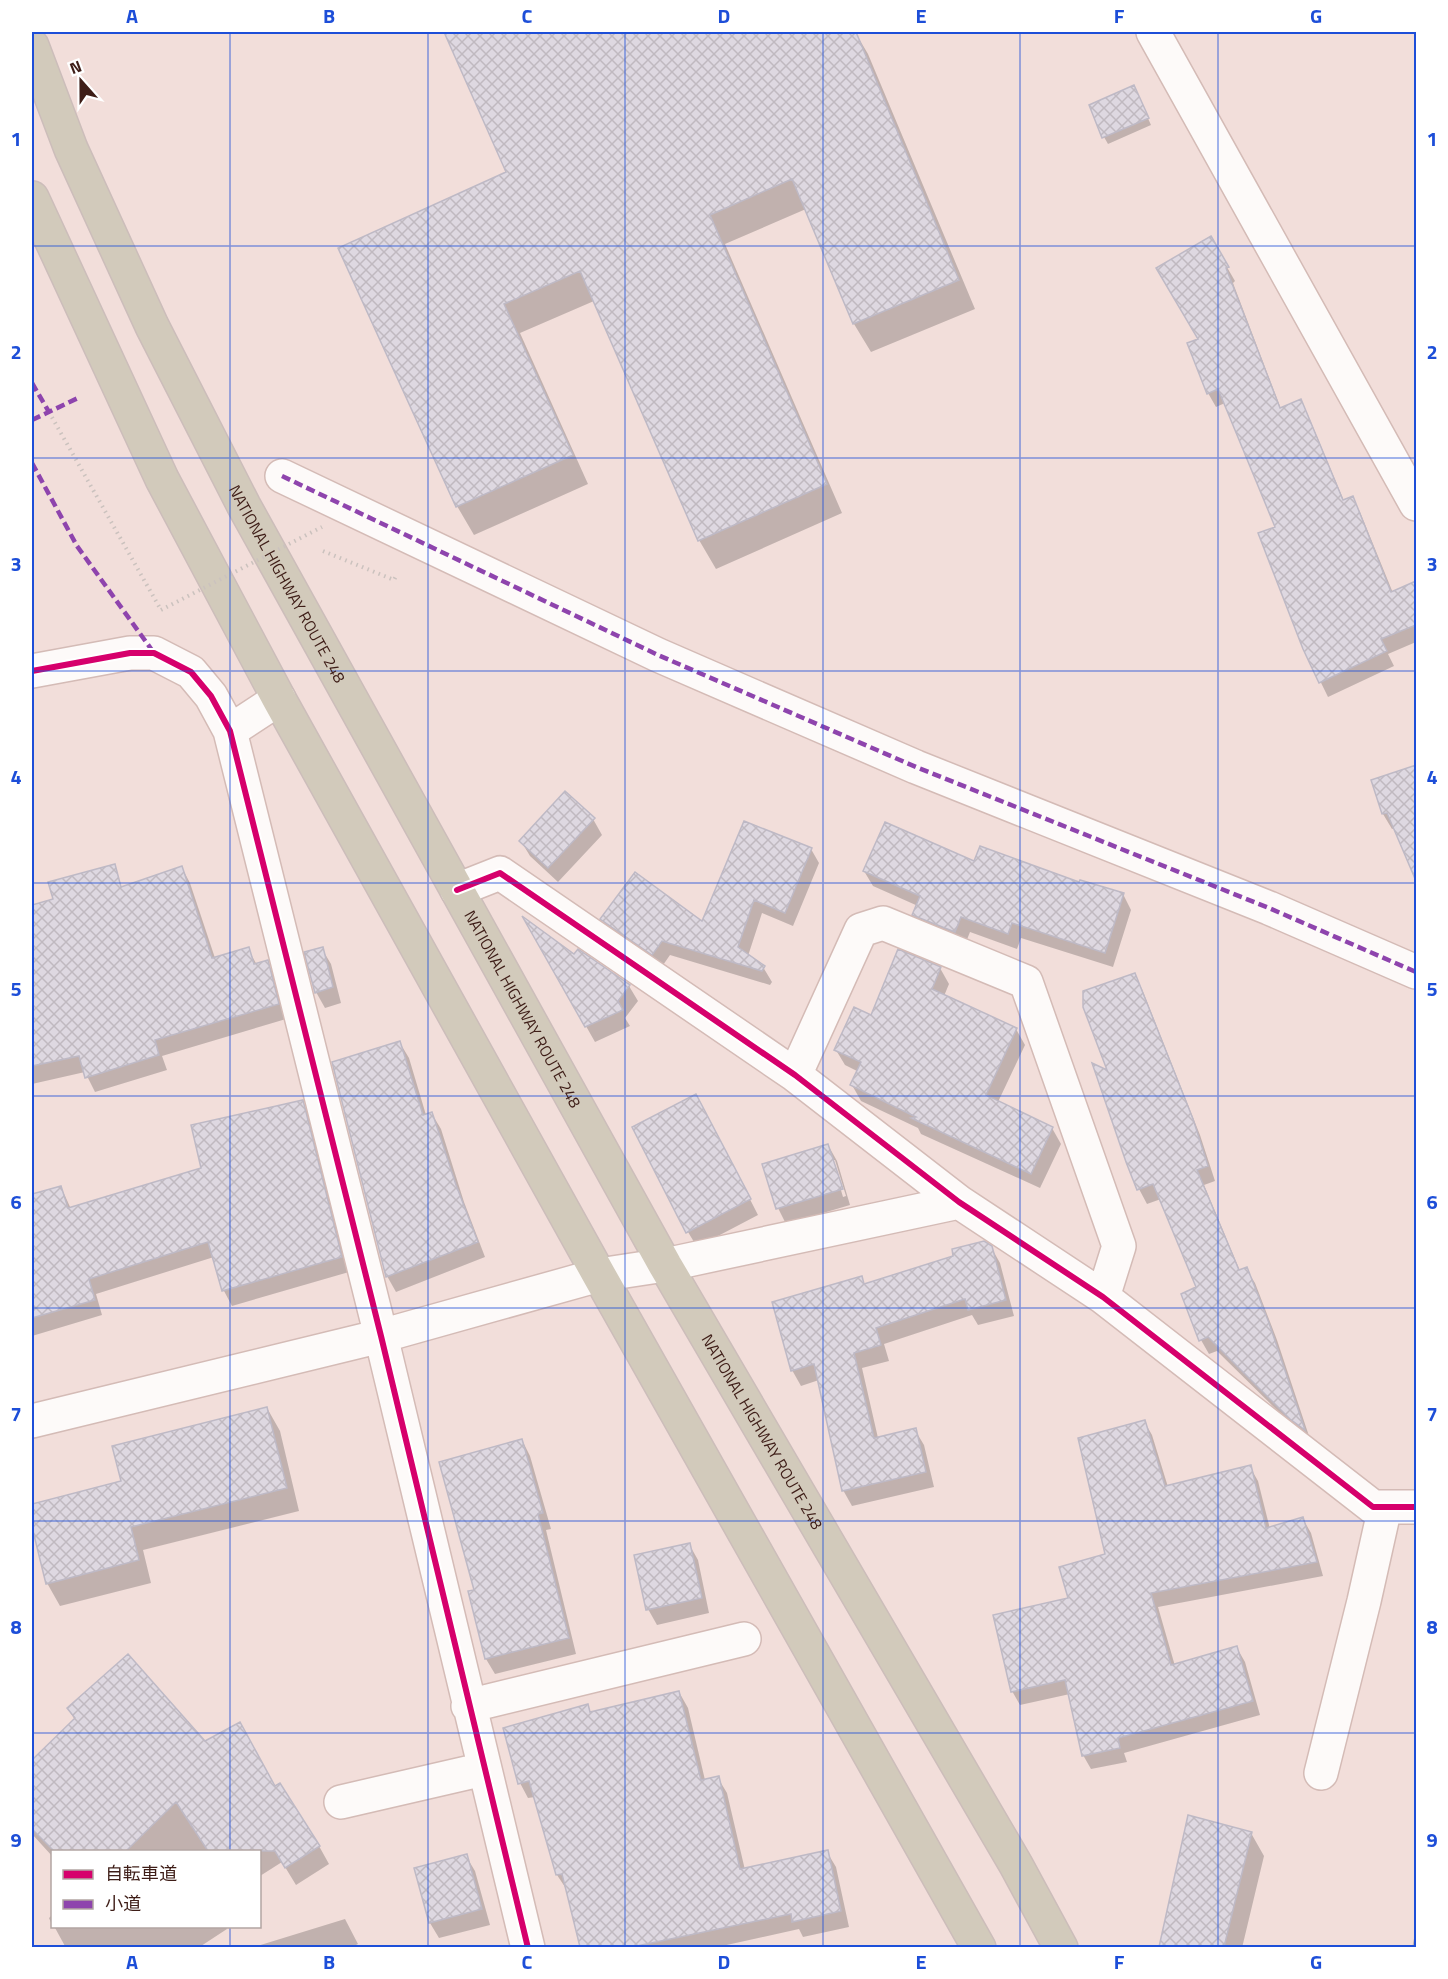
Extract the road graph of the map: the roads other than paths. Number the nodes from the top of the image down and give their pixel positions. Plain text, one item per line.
1 (1153, 32) edge
2 (32, 46) edge
3 (32, 198) edge
4 (282, 476) dead end
5 (1416, 504) edge
6 (32, 671) edge
7 (279, 699) junction
8 (230, 731) junction
9 (457, 890) junction
10 (1416, 972) edge
11 (795, 1075) junction
12 (959, 1202) junction
13 (665, 1265) junction
14 (599, 1275) junction
15 (1103, 1297) junction
16 (381, 1336) junction
17 (32, 1421) edge
18 (1392, 1507) edge
19 (744, 1639) dead end
20 (468, 1706) junction
21 (484, 1769) junction
22 (1321, 1773) dead end
23 (341, 1802) dead end
24 (528, 1947) edge
25 (979, 1947) edge
26 (1061, 1947) edge

1 - 5 street
2 - 9 highway, NATIONAL HIGHWAY ROUTE 248
3 - 7 highway
4 - 10 street
6 - 8 street
7 - 8 street
7 - 14 highway
8 - 16 street
9 - 11 street
9 - 13 highway, NATIONAL HIGHWAY ROUTE 248
11 - 12 street
11 - 15 street
12 - 13 street
12 - 15 street
13 - 14 street
13 - 26 highway, NATIONAL HIGHWAY ROUTE 248
14 - 16 street
14 - 25 highway
15 - 18 street
16 - 17 street
16 - 20 street
18 - 22 street
19 - 20 street
20 - 21 street
21 - 23 street
21 - 24 street

